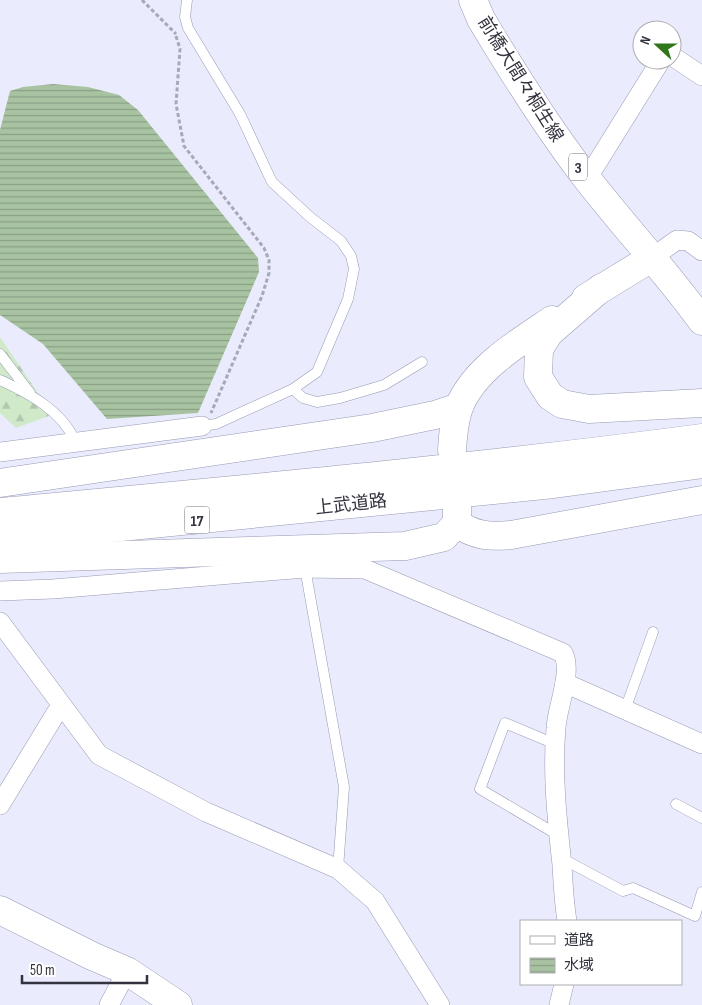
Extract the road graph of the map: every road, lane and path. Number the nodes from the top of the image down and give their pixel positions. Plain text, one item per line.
1 (142, 0) edge
2 (187, 0) edge
3 (472, 0) edge
4 (188, 28) junction
5 (176, 35) junction
6 (682, 63) edge
7 (655, 70) edge
8 (702, 76) edge
9 (587, 178) junction
10 (702, 251) edge
11 (653, 257) junction
12 (601, 288) junction
13 (702, 321) edge
14 (0, 354) edge
15 (422, 362) dead end
16 (0, 380) edge
17 (294, 389) junction
18 (33, 398) junction
19 (702, 403) edge
20 (459, 407) junction
21 (202, 426) junction
22 (702, 438) edge
23 (75, 441) junction
24 (452, 450) dead end
25 (0, 452) edge
26 (702, 464) edge
27 (0, 484) edge
28 (702, 500) edge
29 (0, 512) edge
30 (0, 539) edge
31 (0, 558) edge
32 (305, 568) junction
33 (0, 591) edge
34 (0, 622) edge
35 (653, 632) dead end
36 (565, 683) junction
37 (62, 707) junction
38 (625, 710) junction
39 (555, 744) junction
40 (702, 744) edge
41 (3, 794) edge
42 (676, 804) dead end
43 (702, 818) edge
44 (558, 835) junction
45 (561, 858) junction
46 (338, 869) junction
47 (702, 892) edge
48 (0, 910) edge
49 (567, 920) edge
50 (127, 971) junction
51 (564, 985) edge
52 (109, 1005) edge
53 (178, 1005) edge
54 (440, 1005) edge
55 (559, 1005) edge

1 - 5 path
2 - 4 lane
3 - 9 main road, 前橋大間々桐生線 / 3
4 - 5 path
4 - 17 lane
5 - 21 path
6 - 8 street
7 - 9 street
9 - 11 main road, 前橋大間々桐生線 / 3
10 - 11 street
11 - 12 main road
11 - 13 main road, 前橋大間々桐生線 / 3
12 - 19 main road
12 - 20 main road
14 - 18 lane
15 - 17 lane
16 - 18 lane
17 - 21 lane
18 - 23 lane
20 - 24 main road
20 - 27 main road
21 - 23 street
22 - 29 main road, 上武道路 / 17
23 - 25 street
26 - 30 main road, 上武道路 / 17
28 - 31 main road
32 - 33 street
32 - 36 street
32 - 46 lane
34 - 37 street
35 - 38 lane
36 - 38 street
36 - 39 street
37 - 41 street
37 - 46 street
38 - 40 street
39 - 44 street
39 - 44 lane
42 - 43 lane
44 - 45 street
45 - 47 lane
45 - 49 street
46 - 54 street
48 - 50 main road
50 - 52 street
50 - 53 main road
51 - 55 street

